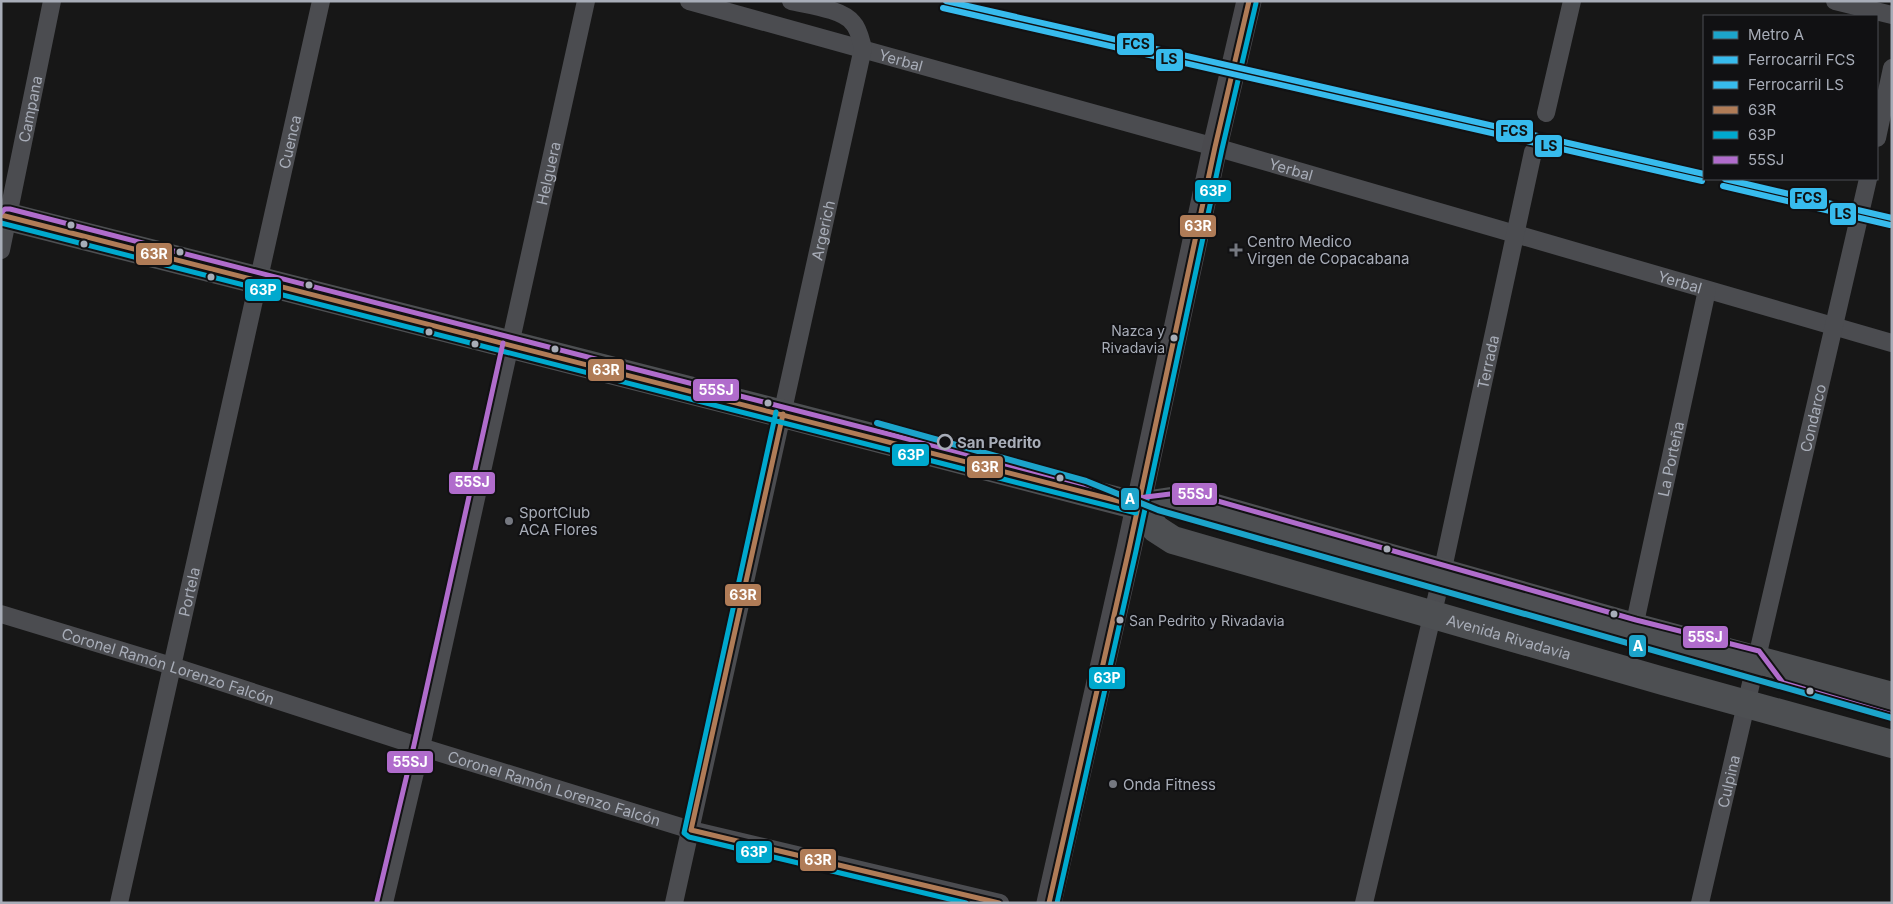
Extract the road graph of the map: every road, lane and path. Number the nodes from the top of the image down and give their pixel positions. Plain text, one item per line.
1 (52, 1) edge
2 (320, 1) edge
3 (586, 1) edge
4 (689, 1) edge
5 (791, 1) edge
6 (1572, 1) edge
7 (1835, 1) edge
8 (1244, 2) edge
9 (1892, 15) edge
10 (863, 48) junction
11 (1892, 68) edge
12 (1546, 113) dead end
13 (1878, 133) edge
14 (1215, 147) junction
15 (1533, 152) dead end
16 (1868, 180) edge
17 (4, 215) edge
18 (1515, 233) junction
19 (1, 250) edge
20 (258, 281) junction
21 (1707, 290) junction
22 (1834, 326) junction
23 (1892, 343) edge
24 (510, 345) junction
25 (783, 414) junction
26 (1138, 506) junction
27 (1442, 572) junction
28 (1, 614) edge
29 (1432, 615) junction
30 (1634, 627) junction
31 (1756, 658) junction
32 (172, 666) junction
33 (1892, 696) edge
34 (1746, 704) junction
35 (1892, 744) edge
36 (421, 747) junction
37 (691, 830) junction
38 (119, 903) edge
39 (384, 903) edge
40 (674, 903) edge
41 (1000, 903) edge
42 (1049, 903) edge
43 (1364, 903) edge
44 (1700, 903) edge

1 - 17 street, Campana
2 - 20 street, Cuenca
3 - 24 street, Helguera
4 - 10 street, Yerbal
5 - 10 street
6 - 12 street
7 - 9 street
8 - 14 main road
10 - 14 street, Yerbal
10 - 25 street, Argerich
11 - 13 street
14 - 18 street, Yerbal
14 - 26 main road
15 - 18 street, Terrada
16 - 22 street, Condarco
17 - 19 street, Campana
17 - 20 main road
18 - 21 street, Yerbal
18 - 27 street, Terrada
20 - 24 main road
20 - 32 street, Portela
21 - 22 street, Yerbal
21 - 30 street, La Porteña
22 - 23 street, Yerbal
22 - 31 street, Condarco
24 - 25 main road
24 - 36 street, Helguera
25 - 26 main road
25 - 37 street, Argerich
26 - 27 main road
26 - 29 main road, Avenida Rivadavia
26 - 42 main road
27 - 29 street, Terrada
27 - 30 main road
28 - 32 street, Coronel Ramón Lorenzo Falcón
29 - 34 main road, Avenida Rivadavia
29 - 43 street, Terrada
30 - 31 main road
31 - 33 main road
31 - 34 street, Culpina
32 - 36 street, Coronel Ramón Lorenzo Falcón
32 - 38 street, Portela
34 - 35 main road, Avenida Rivadavia
34 - 44 street, Culpina
36 - 37 street, Coronel Ramón Lorenzo Falcón
36 - 39 street, Helguera
37 - 40 street, Argerich
37 - 41 street, Coronel Ramón Lorenzo Falcón

